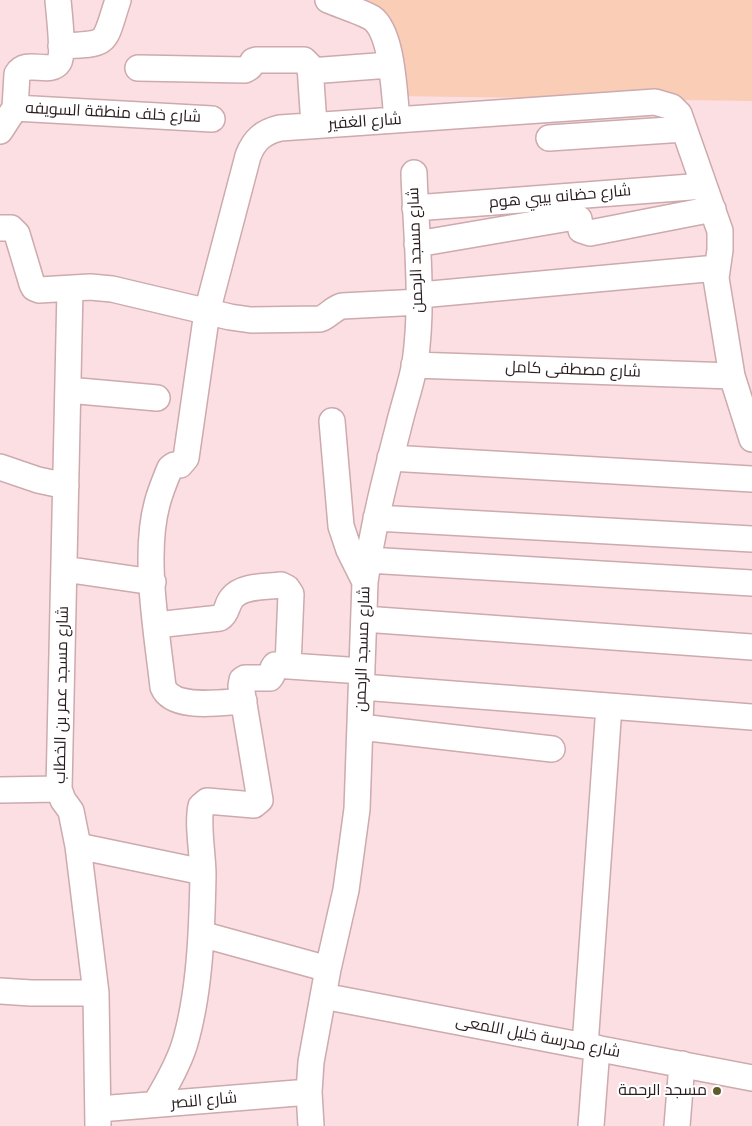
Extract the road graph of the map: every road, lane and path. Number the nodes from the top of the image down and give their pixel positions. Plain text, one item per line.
1 (58, 0) edge
2 (118, 0) edge
3 (328, 0) edge
4 (61, 46) junction
5 (390, 65) junction
6 (138, 68) dead end
7 (310, 71) junction
8 (15, 108) junction
9 (212, 119) dead end
10 (396, 119) junction
11 (314, 125) junction
12 (684, 130) junction
13 (0, 131) edge
14 (549, 138) dead end
15 (414, 173) dead end
16 (704, 186) junction
17 (415, 208) junction
18 (713, 210) junction
19 (9, 231) edge
20 (417, 244) junction
21 (717, 268) junction
22 (70, 290) junction
23 (420, 298) junction
24 (207, 312) junction
25 (414, 365) junction
26 (68, 390) junction
27 (741, 391) edge
28 (157, 398) dead end
29 (332, 421) dead end
30 (752, 439) edge
31 (390, 458) junction
32 (0, 468) edge
33 (752, 479) edge
34 (66, 486) junction
35 (376, 518) junction
36 (752, 539) edge
37 (64, 569) junction
38 (367, 571) junction
39 (153, 582) junction
40 (752, 584) edge
41 (364, 619) junction
42 (156, 625) junction
43 (752, 647) edge
44 (288, 666) junction
45 (362, 679) junction
46 (244, 701) junction
47 (609, 706) junction
48 (752, 717) edge
49 (360, 727) junction
50 (552, 749) dead end
51 (59, 789) junction
52 (0, 790) edge
53 (78, 846) junction
54 (203, 872) junction
55 (201, 934) junction
56 (328, 969) junction
57 (0, 991) edge
58 (96, 993) junction
59 (324, 996) junction
60 (591, 1047) junction
61 (682, 1064) junction
62 (752, 1078) edge
63 (309, 1092) junction
64 (155, 1104) junction
65 (99, 1118) edge
66 (311, 1126) edge
67 (591, 1126) edge
68 (677, 1126) edge

1 - 4 street
2 - 4 street
3 - 5 street
4 - 8 street
5 - 7 street
5 - 10 street
6 - 7 street
7 - 11 street
8 - 9 street, شارع خلف منطقة السويفه
8 - 13 street
10 - 11 street, شارع الغفير
10 - 12 street, شارع الغفير
11 - 24 street, شارع الغفير
12 - 14 street
12 - 16 street
15 - 17 street, شارع مسجد الرحمن
16 - 17 street, شارع حضانه بيبي هوم
16 - 18 street
17 - 20 street, شارع مسجد الرحمن
18 - 20 street
18 - 21 street
19 - 22 street
20 - 23 street, شارع مسجد الرحمن
21 - 23 street
21 - 27 street
22 - 24 street
22 - 26 street, شارع مسجد عمر بن الخطاب
23 - 24 street
23 - 25 street, شارع مسجد الرحمن
24 - 39 street, شارع الغفير
25 - 27 street, شارع مصطفى كامل
25 - 31 street, شارع مسجد الرحمن
26 - 28 street
26 - 34 street, شارع مسجد عمر بن الخطاب
27 - 30 street
29 - 38 street
31 - 33 street
31 - 35 street, شارع مسجد الرحمن
32 - 34 street
34 - 37 street, شارع مسجد عمر بن الخطاب
35 - 36 street
35 - 38 street, شارع مسجد الرحمن
37 - 39 street
37 - 51 street, شارع مسجد عمر بن الخطاب
38 - 40 street
38 - 41 street, شارع مسجد الرحمن
39 - 42 street, شارع الغفير
41 - 43 street
41 - 45 street, شارع مسجد الرحمن
42 - 44 street
42 - 46 street, شارع الغفير
44 - 45 street
44 - 46 street
45 - 47 street
45 - 49 street, شارع مسجد الرحمن
46 - 54 street
47 - 48 street
47 - 60 street
49 - 50 street
49 - 56 street, شارع مسجد الرحمن
51 - 52 street
51 - 53 street, شارع مسجد عمر بن الخطاب
53 - 54 street
53 - 58 street, شارع مسجد عمر بن الخطاب
54 - 55 street
55 - 56 street
55 - 64 street
56 - 59 street, شارع مسجد الرحمن
57 - 58 street
58 - 65 street, شارع مسجد عمر بن الخطاب
59 - 60 street, شارع مدرسة خليل اللمعى
59 - 63 street, شارع مسجد الرحمن
60 - 61 street, شارع مدرسة خليل اللمعى
60 - 67 street
61 - 62 street, شارع مدرسة خليل اللمعى
61 - 68 street
63 - 64 street, شارع النصر
63 - 66 street, شارع مسجد الرحمن
64 - 65 street, شارع النصر

